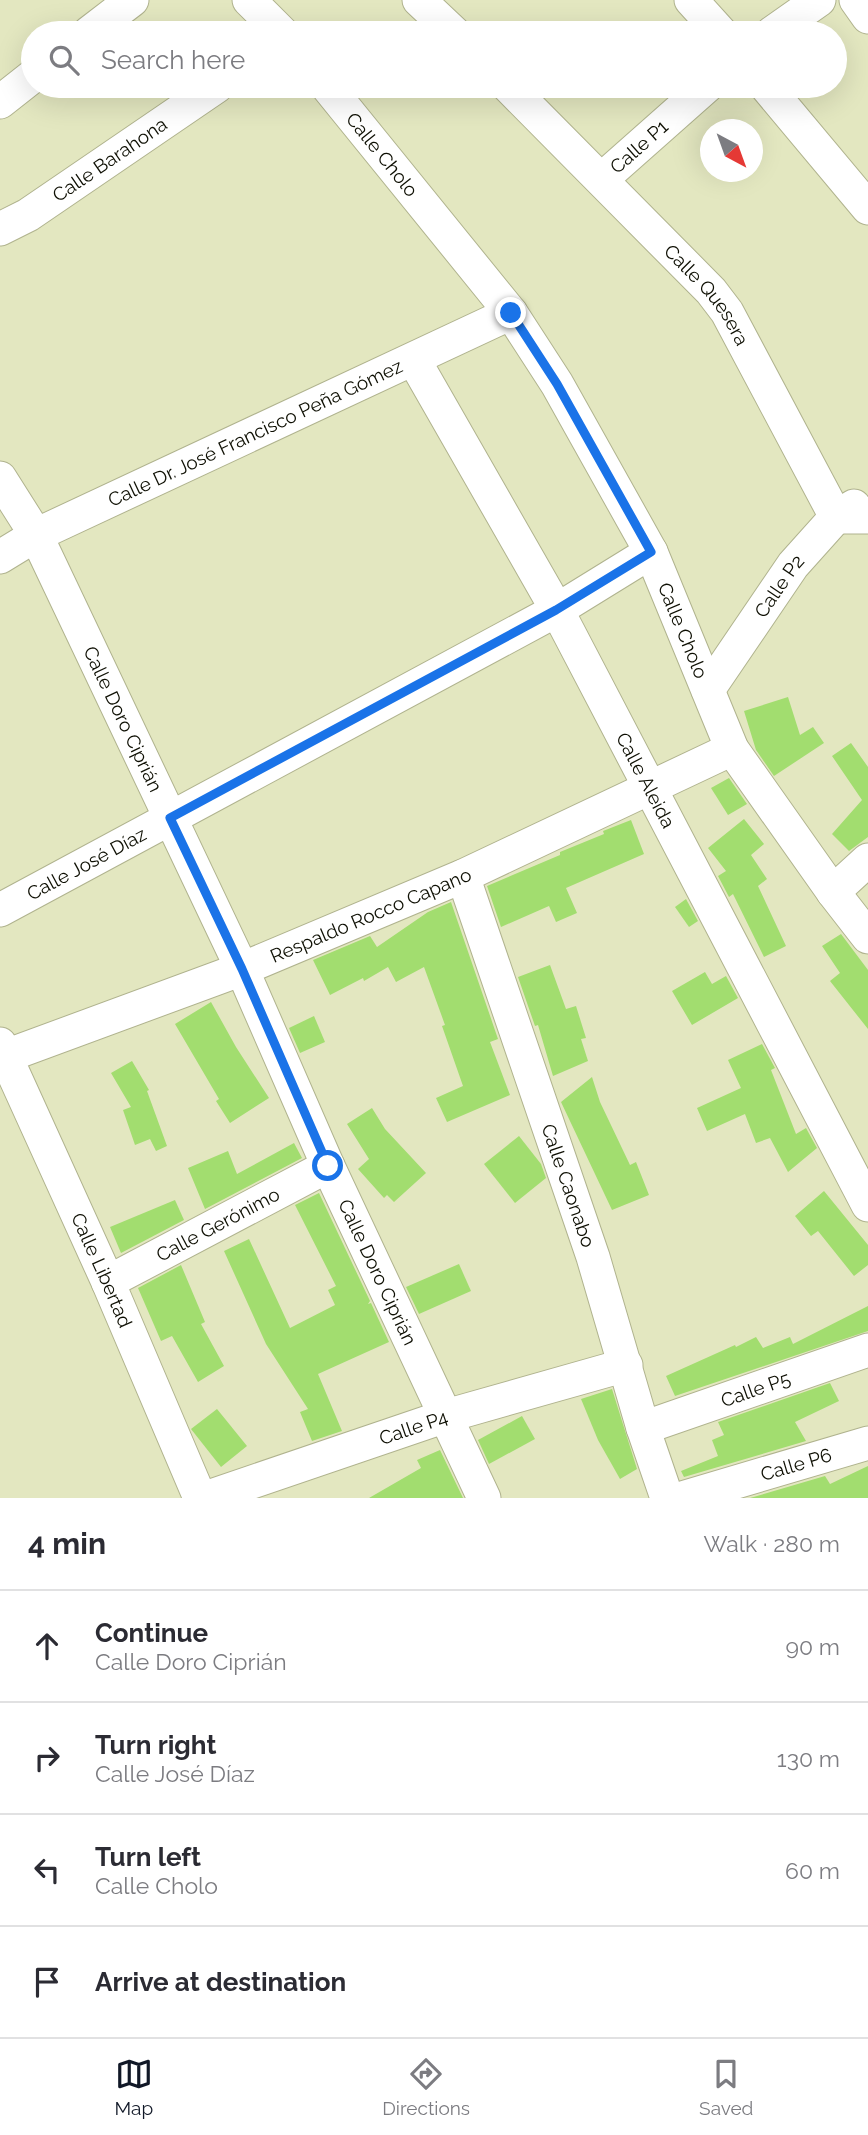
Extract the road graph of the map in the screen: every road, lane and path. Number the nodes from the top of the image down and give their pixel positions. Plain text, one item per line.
1 (132, 0) edge
2 (249, 0) edge
3 (419, 0) edge
4 (691, 0) edge
5 (819, 0) edge
6 (856, 0) edge
7 (868, 17) edge
8 (105, 21) edge
9 (270, 21) edge
10 (441, 21) edge
11 (710, 21) edge
12 (789, 21) edge
13 (21, 85) edge
14 (199, 98) edge
15 (337, 98) edge
16 (520, 98) edge
17 (693, 98) edge
18 (776, 98) edge
19 (0, 102) edge
20 (602, 179) junction
21 (868, 208) edge
22 (0, 229) edge
23 (511, 313) junction
24 (414, 360) junction
25 (0, 478) edge
26 (868, 497) edge
27 (852, 517) edge
28 (36, 535) junction
29 (651, 552) junction
30 (0, 557) edge
31 (556, 610) junction
32 (708, 690) junction
33 (733, 749) junction
34 (650, 790) junction
35 (170, 818) junction
36 (868, 860) edge
37 (463, 876) junction
38 (833, 892) junction
39 (0, 910) edge
40 (868, 937) edge
41 (242, 969) junction
42 (2, 1052) edge
43 (328, 1166) junction
44 (868, 1205) edge
45 (108, 1282) junction
46 (868, 1350) edge
47 (626, 1365) junction
48 (446, 1416) junction
49 (643, 1428) junction
50 (868, 1443) edge
51 (200, 1498) edge
52 (205, 1498) edge
53 (484, 1498) edge
54 (667, 1498) edge
55 (682, 1498) edge

1 - 8 street
2 - 9 street
3 - 10 street
4 - 11 street
5 - 12 street
6 - 7 street
13 - 19 street
14 - 22 street, Calle Barahona
15 - 23 street, Calle Cholo
16 - 20 street, Calle Quesera
17 - 20 street, Calle P1
18 - 21 street
20 - 27 street, Calle Quesera
23 - 24 street, Calle Dr. José Francisco Peña Gómez
23 - 29 street, Calle Cholo
24 - 28 street, Calle Dr. José Francisco Peña Gómez
24 - 31 street, Calle Aleida
25 - 28 street, Calle Doro Ciprián
26 - 27 street, Calle P2
27 - 32 street, Calle P2
28 - 30 street, Calle Dr. José Francisco Peña Gómez
28 - 35 street, Calle Doro Ciprián
29 - 31 street, Calle José Díaz
29 - 32 street, Calle Cholo
31 - 34 street, Calle Aleida
31 - 35 street, Calle José Díaz
32 - 33 street, Calle Cholo
33 - 34 street, Respaldo Rocco Capano
33 - 38 street, Calle Cholo
34 - 37 street, Respaldo Rocco Capano
34 - 44 street, Calle Aleida
35 - 39 street, Calle José Díaz
35 - 41 street, Calle Doro Ciprián
36 - 38 street
37 - 41 street, Respaldo Rocco Capano
37 - 47 street, Calle Caonabo
38 - 40 street, Calle Cholo
41 - 42 street, Respaldo Rocco Capano
41 - 43 street, Calle Doro Ciprián
42 - 45 street, Calle Libertad
43 - 45 street, Calle Gerónimo
43 - 48 street, Calle Doro Ciprián
45 - 51 street, Calle Libertad
46 - 49 street, Calle P5
47 - 48 street, Calle P4
47 - 49 street, Calle Caonabo
48 - 52 street, Calle P4
48 - 53 street, Calle Doro Ciprián
49 - 54 street, Calle Caonabo
50 - 55 street, Calle P6

